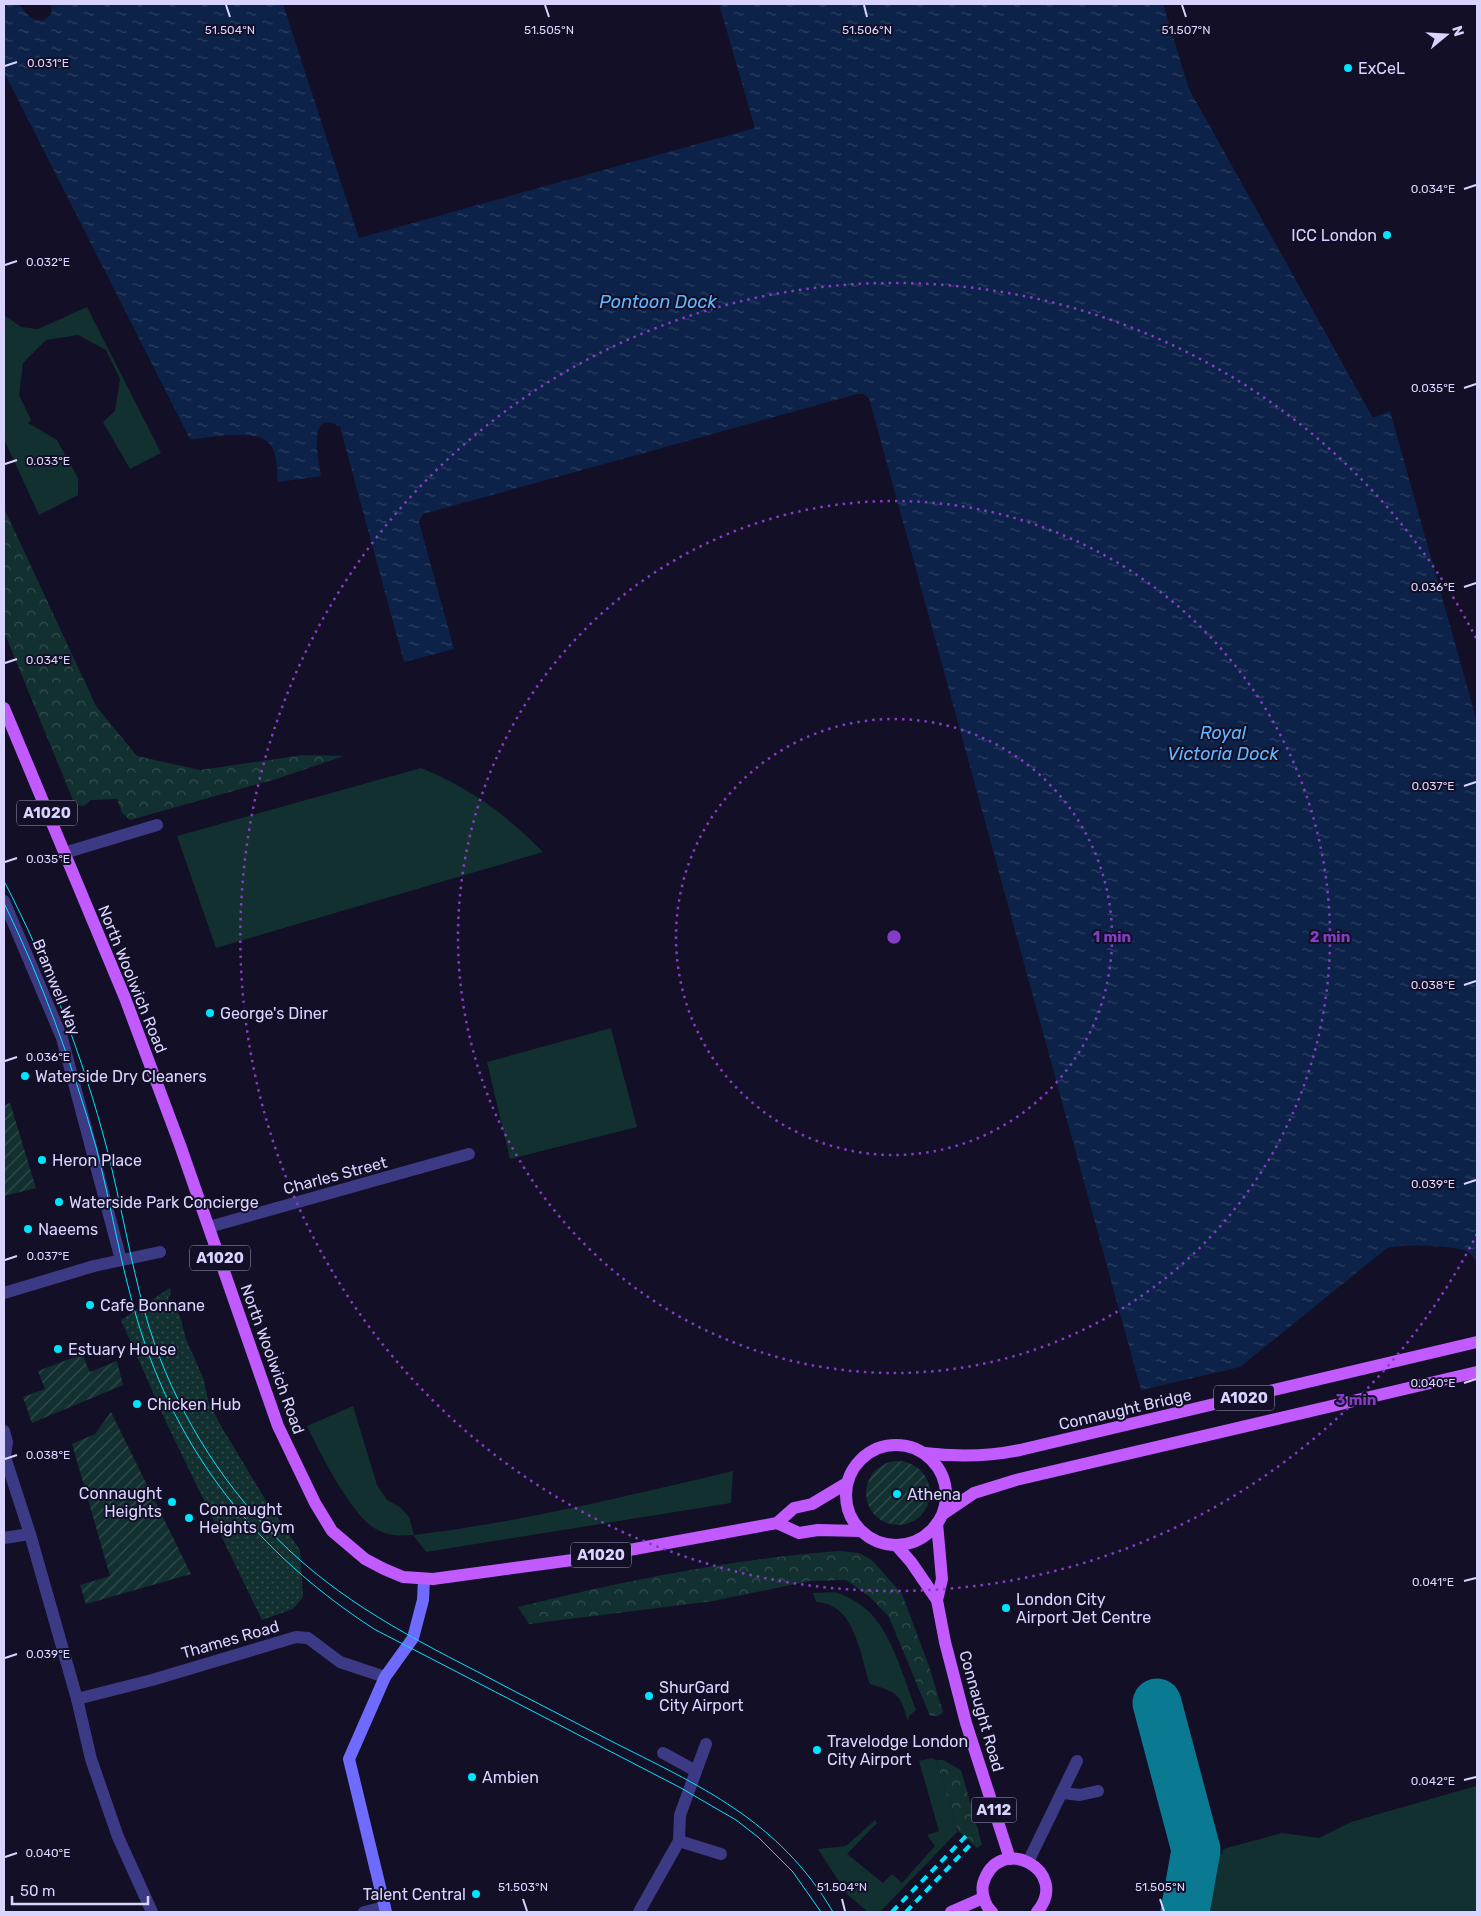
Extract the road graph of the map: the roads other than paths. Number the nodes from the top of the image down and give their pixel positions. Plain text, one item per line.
1 (4, 708) edge
2 (156, 825) dead end
3 (64, 852) junction
4 (4, 900) edge
5 (469, 1154) dead end
6 (209, 1227) junction
7 (160, 1252) dead end
8 (122, 1260) junction
9 (4, 1293) edge
10 (1477, 1342) edge
11 (1477, 1372) edge
12 (4, 1432) edge
13 (924, 1453) junction
14 (847, 1483) junction
15 (940, 1519) junction
16 (777, 1523) junction
17 (860, 1531) junction
18 (30, 1534) junction
19 (4, 1538) edge
20 (896, 1545) junction
21 (424, 1579) junction
22 (937, 1600) junction
23 (385, 1677) junction
24 (77, 1699) junction
25 (706, 1744) dead end
26 (663, 1753) dead end
27 (1077, 1761) dead end
28 (696, 1770) junction
29 (1064, 1789) junction
30 (1098, 1791) dead end
31 (679, 1841) junction
32 (721, 1854) dead end
33 (1010, 1859) junction
34 (1028, 1862) junction
35 (983, 1898) junction
36 (385, 1910) edge
37 (152, 1912) edge
38 (364, 1912) edge
39 (638, 1912) edge
40 (951, 1912) edge
41 (992, 1912) edge
42 (1037, 1912) edge

1 - 3 main road, North Woolwich Road / A1020
2 - 3 street
3 - 6 main road, North Woolwich Road / A1020
4 - 8 street, Bramwell Way
5 - 6 street, Charles Street
6 - 21 main road, North Woolwich Road / A1020
7 - 8 street
8 - 9 street
10 - 13 main road, Connaught Bridge / A1020
11 - 15 main road, A1020
12 - 18 street
13 - 14 main road, A1020
13 - 15 main road
14 - 16 main road, A1020
14 - 17 main road
15 - 20 main road, A1020
15 - 22 main road, Connaught Road / A112
16 - 17 main road
16 - 21 main road, A1020
17 - 20 main road
18 - 19 street
18 - 24 street
20 - 22 main road, Connaught Road / A112
21 - 23 street
22 - 33 main road, Connaught Road / A112
23 - 24 street, Thames Road
23 - 36 street
24 - 37 street
25 - 28 street
26 - 28 street
27 - 29 street
28 - 31 street
29 - 30 street
29 - 34 street
31 - 32 street
31 - 39 street
33 - 34 main road
33 - 35 main road
34 - 42 main road
35 - 40 main road
35 - 41 main road
36 - 38 street

